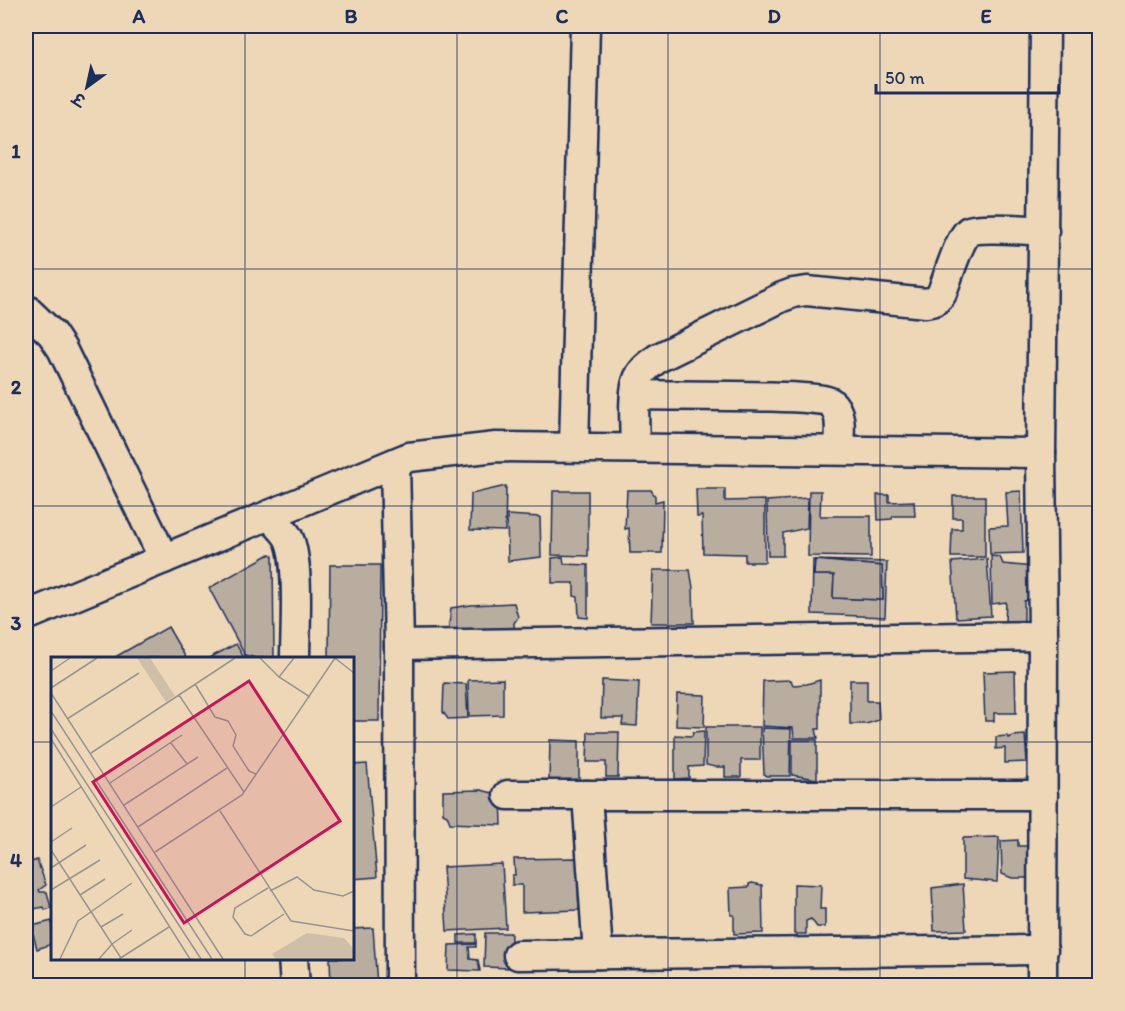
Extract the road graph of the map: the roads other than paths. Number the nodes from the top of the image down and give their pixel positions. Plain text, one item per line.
1 (585, 26) edge
2 (1045, 26) edge
3 (1044, 231) junction
4 (26, 309) edge
5 (635, 395) junction
6 (574, 447) junction
7 (635, 448) junction
8 (838, 450) junction
9 (1041, 453) junction
10 (395, 463) junction
11 (269, 515) junction
12 (164, 559) junction
13 (26, 616) edge
14 (1043, 636) junction
15 (399, 645) junction
16 (295, 657) edge
17 (508, 795) dead end
18 (587, 795) junction
19 (1043, 795) junction
20 (1043, 950) junction
21 (598, 954) junction
22 (518, 955) dead end
23 (293, 960) edge
24 (295, 986) edge
25 (400, 986) edge
26 (1042, 986) edge

1 - 6 street
2 - 3 street
3 - 5 street
3 - 9 street
4 - 12 street
5 - 7 street
5 - 8 street
6 - 7 street
6 - 10 street
7 - 8 street
8 - 9 street
9 - 14 street
10 - 11 street
10 - 15 street
11 - 12 street
11 - 16 street
12 - 13 street
14 - 15 street
14 - 19 street
15 - 25 street
17 - 18 street
18 - 19 street
18 - 21 street
19 - 20 street
20 - 21 street
20 - 26 street
21 - 22 street
23 - 24 street

